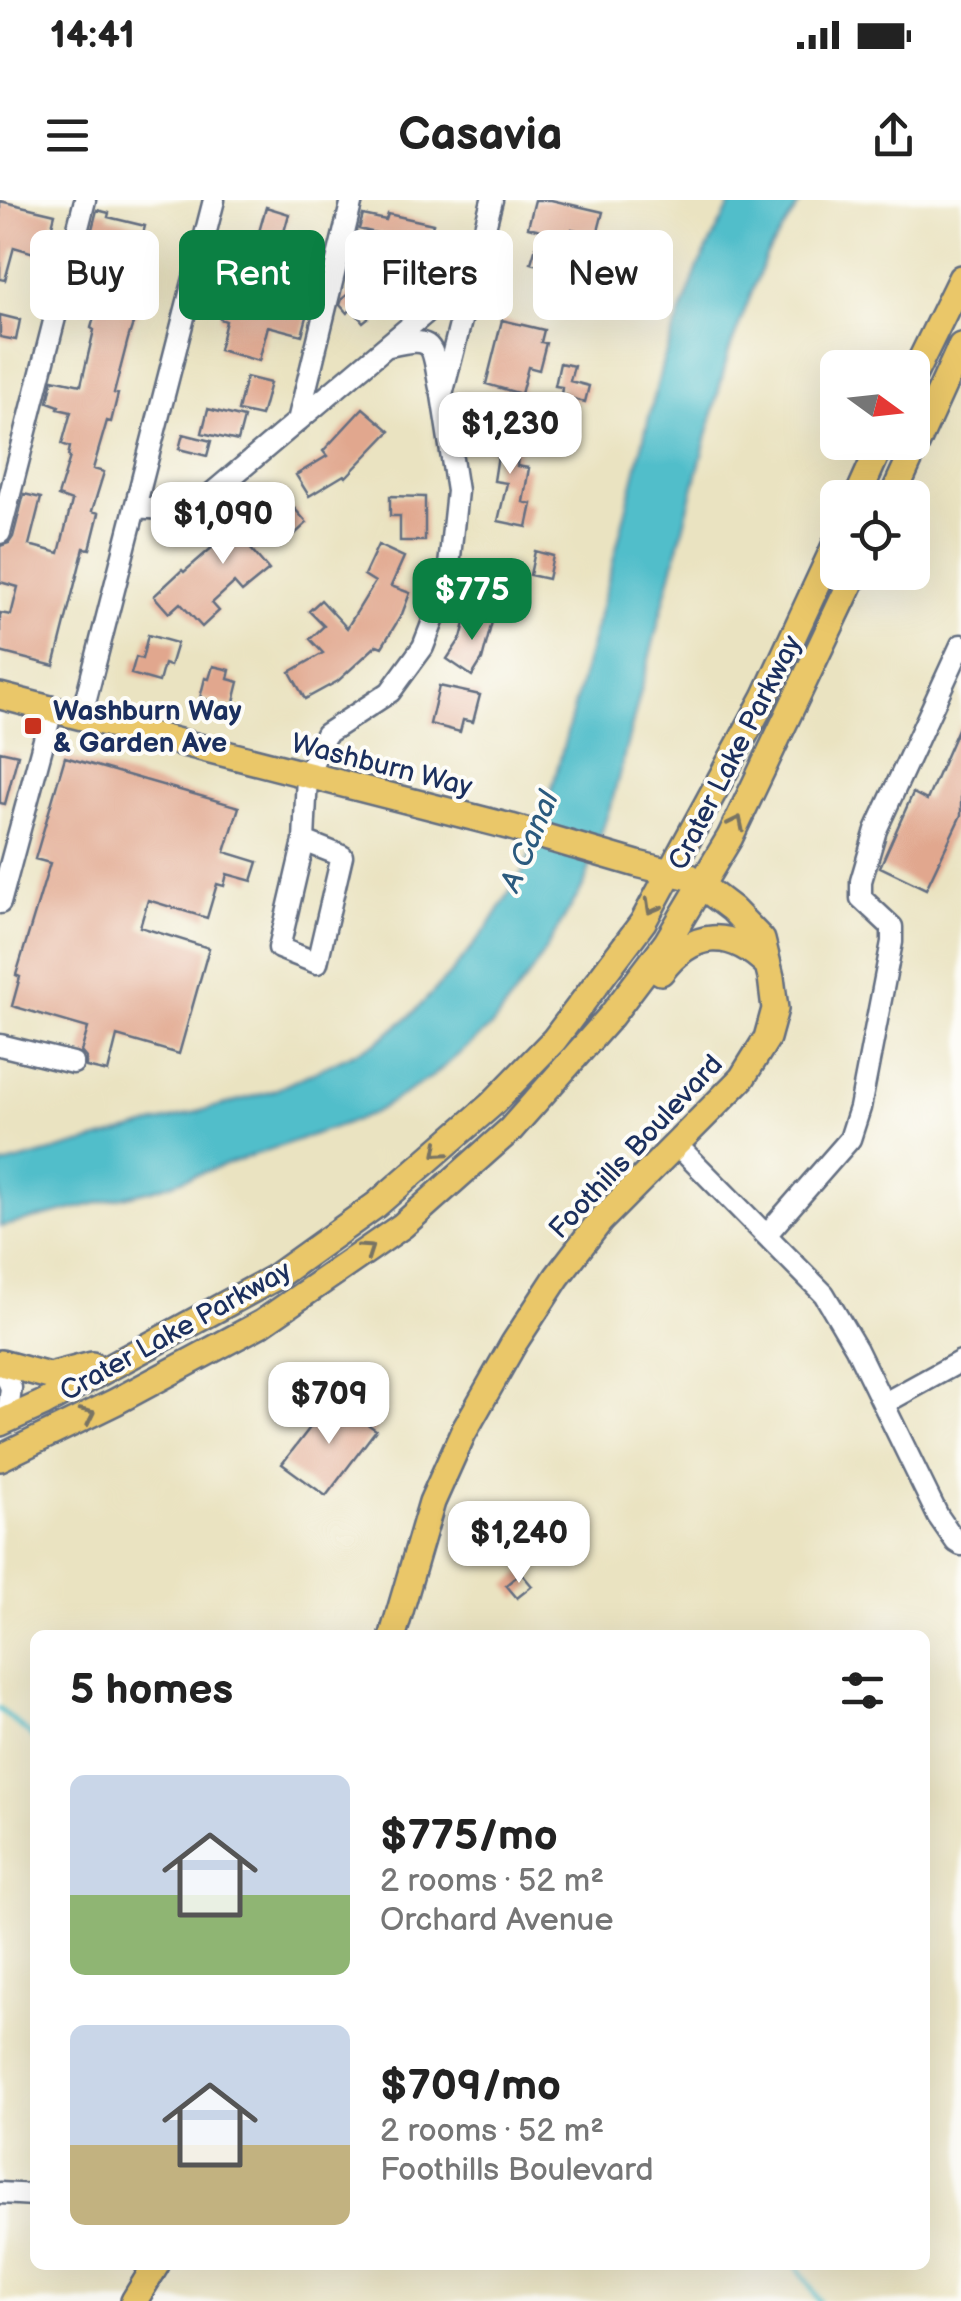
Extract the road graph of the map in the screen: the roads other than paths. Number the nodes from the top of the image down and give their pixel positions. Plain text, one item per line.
1 (84, 200) edge
2 (214, 200) edge
3 (352, 200) edge
4 (492, 200) edge
5 (484, 230) edge
6 (961, 278) edge
7 (418, 320) edge
8 (461, 320) edge
9 (387, 346) junction
10 (961, 346) edge
11 (926, 350) edge
12 (442, 395) junction
13 (298, 421) junction
14 (900, 480) edge
15 (135, 507) junction
16 (0, 533) edge
17 (820, 578) edge
18 (847, 590) edge
19 (961, 645) edge
20 (0, 696) edge
21 (52, 710) junction
22 (81, 718) junction
23 (306, 776) junction
24 (304, 841) junction
25 (687, 878) junction
26 (0, 903) edge
27 (768, 964) junction
28 (593, 1037) junction
29 (0, 1045) edge
30 (73, 1063) dead end
31 (676, 1144) junction
32 (766, 1235) junction
33 (144, 1348) junction
34 (961, 1361) edge
35 (1, 1362) edge
36 (883, 1404) junction
37 (3, 1422) edge
38 (0, 1458) edge
39 (961, 1545) edge
40 (394, 1630) edge
41 (0, 2193) edge
42 (30, 2195) edge
43 (153, 2270) edge
44 (134, 2301) edge

1 - 16 street
2 - 15 street
3 - 13 street
4 - 5 street
6 - 11 main road
7 - 9 street
8 - 12 street
9 - 12 street
9 - 13 street
10 - 14 main road
12 - 23 street
13 - 15 street
15 - 22 street
17 - 25 main road, Crater Lake Parkway
25 -> 18 main road, Crater Lake Parkway
19 - 32 street
20 - 21 main road, Washburn Way
21 - 22 main road, Washburn Way
21 - 26 street
22 - 23 main road, Washburn Way
23 - 24 street
23 - 25 main road, Washburn Way
24 - 24 street
25 - 27 main road, Foothills Boulevard
25 - 28 main road, Crater Lake Parkway
25 -> 33 main road, Crater Lake Parkway
27 - 28 main road
27 - 31 main road, Foothills Boulevard
38 -> 28 main road, Crater Lake Parkway
29 - 30 street
31 - 32 street
31 - 40 main road, Foothills Boulevard
32 - 36 street
33 - 35 main road
33 - 37 main road, Crater Lake Parkway
34 - 36 street
35 - 37 street
36 - 39 street
41 - 42 street
43 - 44 main road

